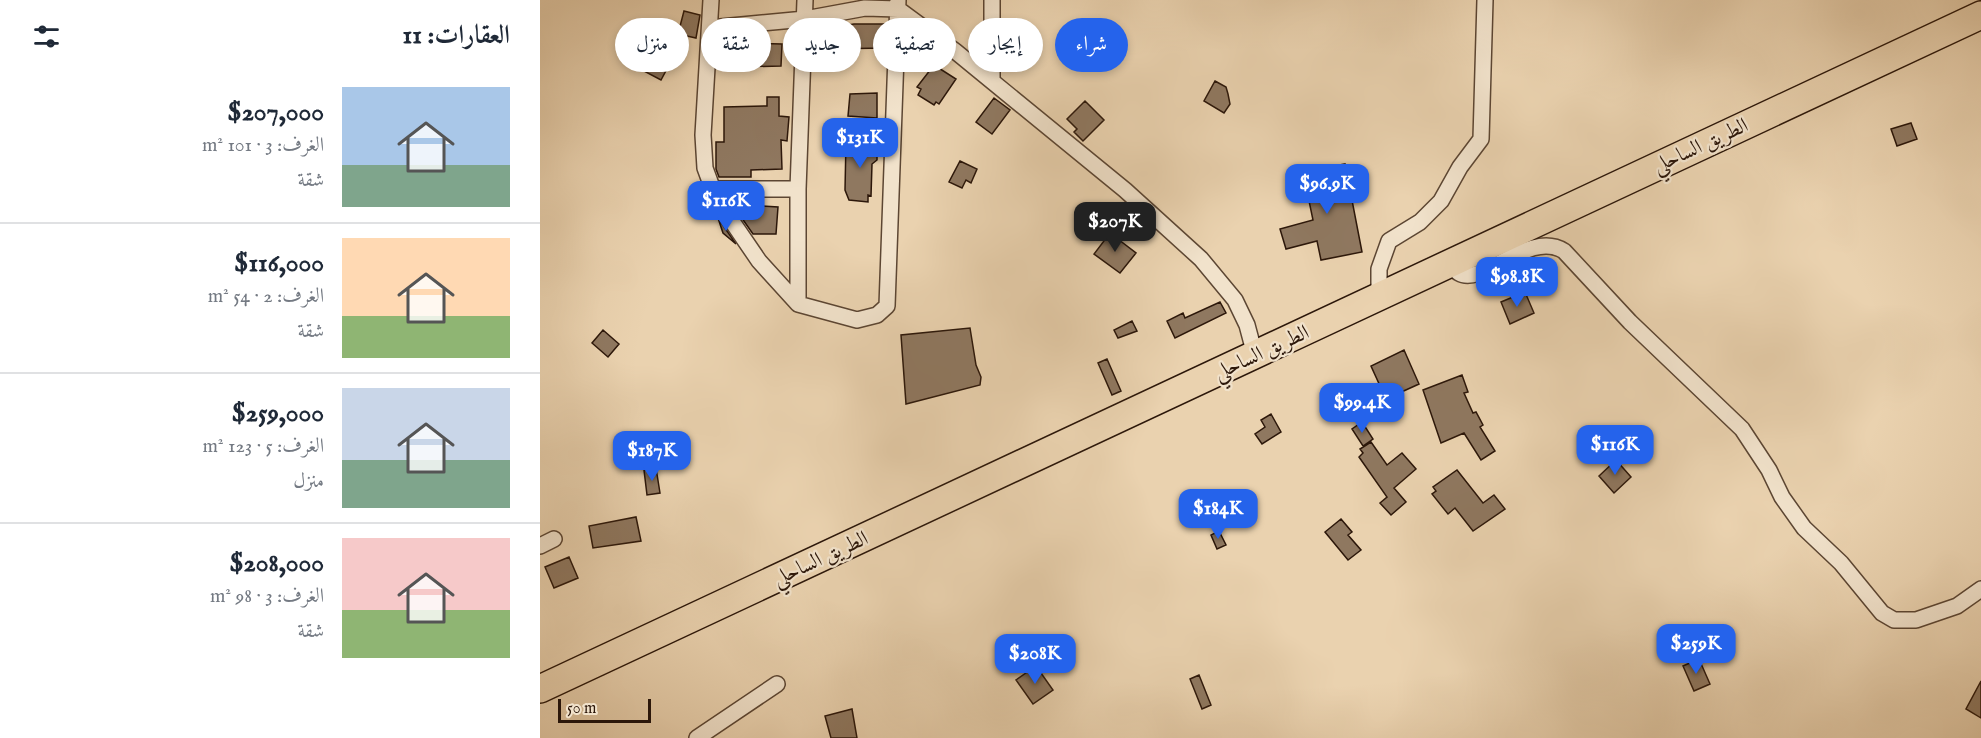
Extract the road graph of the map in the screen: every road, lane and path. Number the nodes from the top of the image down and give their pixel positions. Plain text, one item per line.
1 (711, 0) edge
2 (805, 0) edge
3 (992, 0) edge
4 (1485, 0) edge
5 (898, 4) edge
6 (1981, 15) edge
7 (710, 18) edge
8 (805, 18) edge
9 (810, 18) edge
10 (707, 72) edge
11 (803, 72) edge
12 (992, 81) junction
13 (712, 189) junction
14 (798, 189) junction
15 (1449, 262) junction
16 (1379, 295) junction
17 (798, 304) junction
18 (1255, 355) junction
19 (1981, 589) edge
20 (777, 684) dead end
21 (540, 689) edge
22 (697, 738) edge

1 - 7 street
2 - 8 street
3 - 12 street
4 - 16 street
5 - 9 street
5 - 12 street
5 - 17 street
6 - 15 highway, الطريق الساحلي
10 - 13 street
11 - 14 street
12 - 18 street
13 - 14 street
13 - 17 street
14 - 17 street
15 - 16 highway, الطريق الساحلي
15 - 19 street
16 - 18 highway, الطريق الساحلي
18 - 21 highway, الطريق الساحلي
20 - 22 street

